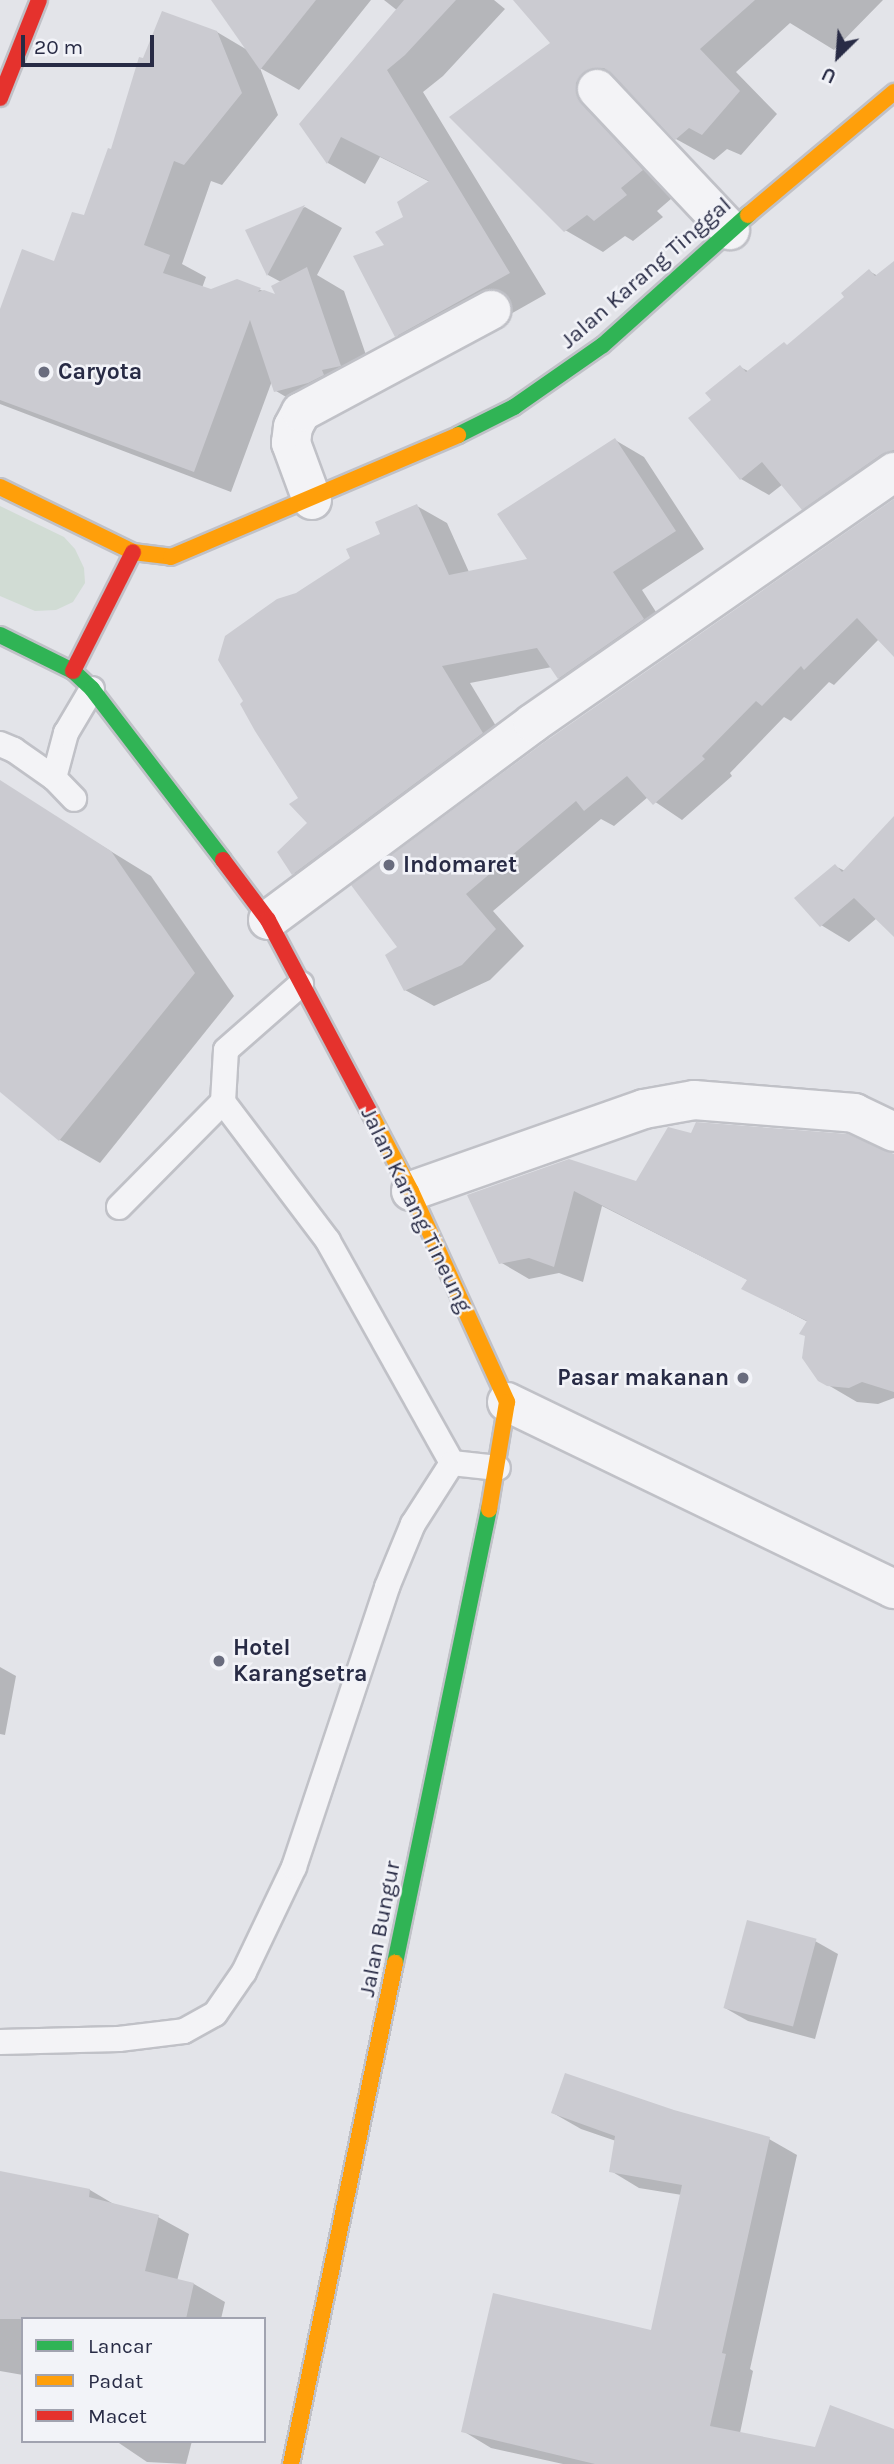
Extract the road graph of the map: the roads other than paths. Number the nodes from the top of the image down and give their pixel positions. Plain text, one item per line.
1 (39, 0) edge
2 (597, 89) dead end
3 (894, 92) edge
4 (0, 98) edge
5 (730, 230) junction
6 (491, 310) dead end
7 (894, 472) edge
8 (0, 487) edge
9 (312, 500) junction
10 (133, 552) junction
11 (0, 635) edge
12 (74, 671) junction
13 (92, 689) junction
14 (0, 744) edge
15 (54, 778) junction
16 (74, 799) dead end
17 (268, 920) junction
18 (301, 984) junction
19 (223, 1102) junction
20 (894, 1132) edge
21 (411, 1191) junction
22 (119, 1207) dead end
23 (507, 1402) junction
24 (452, 1463) junction
25 (498, 1468) junction
26 (894, 1588) edge
27 (0, 2042) edge
28 (292, 2464) edge

1 - 4 street
2 - 5 street
3 - 5 street, Jalan Karang Tinggal
5 - 9 street, Jalan Karang Tinggal
6 - 9 street
7 - 17 street
8 - 10 street
9 - 10 street, Jalan Karang Tinggal
10 - 12 street
11 - 12 street, Jalan Karang Tineung
12 - 13 street, Jalan Karang Tineung
13 - 15 lane
13 - 17 street, Jalan Karang Tineung
14 - 15 lane
15 - 16 lane
17 - 18 street, Jalan Karang Tineung
18 - 19 lane
18 - 21 street, Jalan Karang Tineung
19 - 22 lane
19 - 24 lane
20 - 21 street
21 - 23 street, Jalan Karang Tineung
23 - 25 street, Jalan Bungur
23 - 26 street
24 - 25 lane
24 - 27 lane
25 - 28 street, Jalan Bungur

